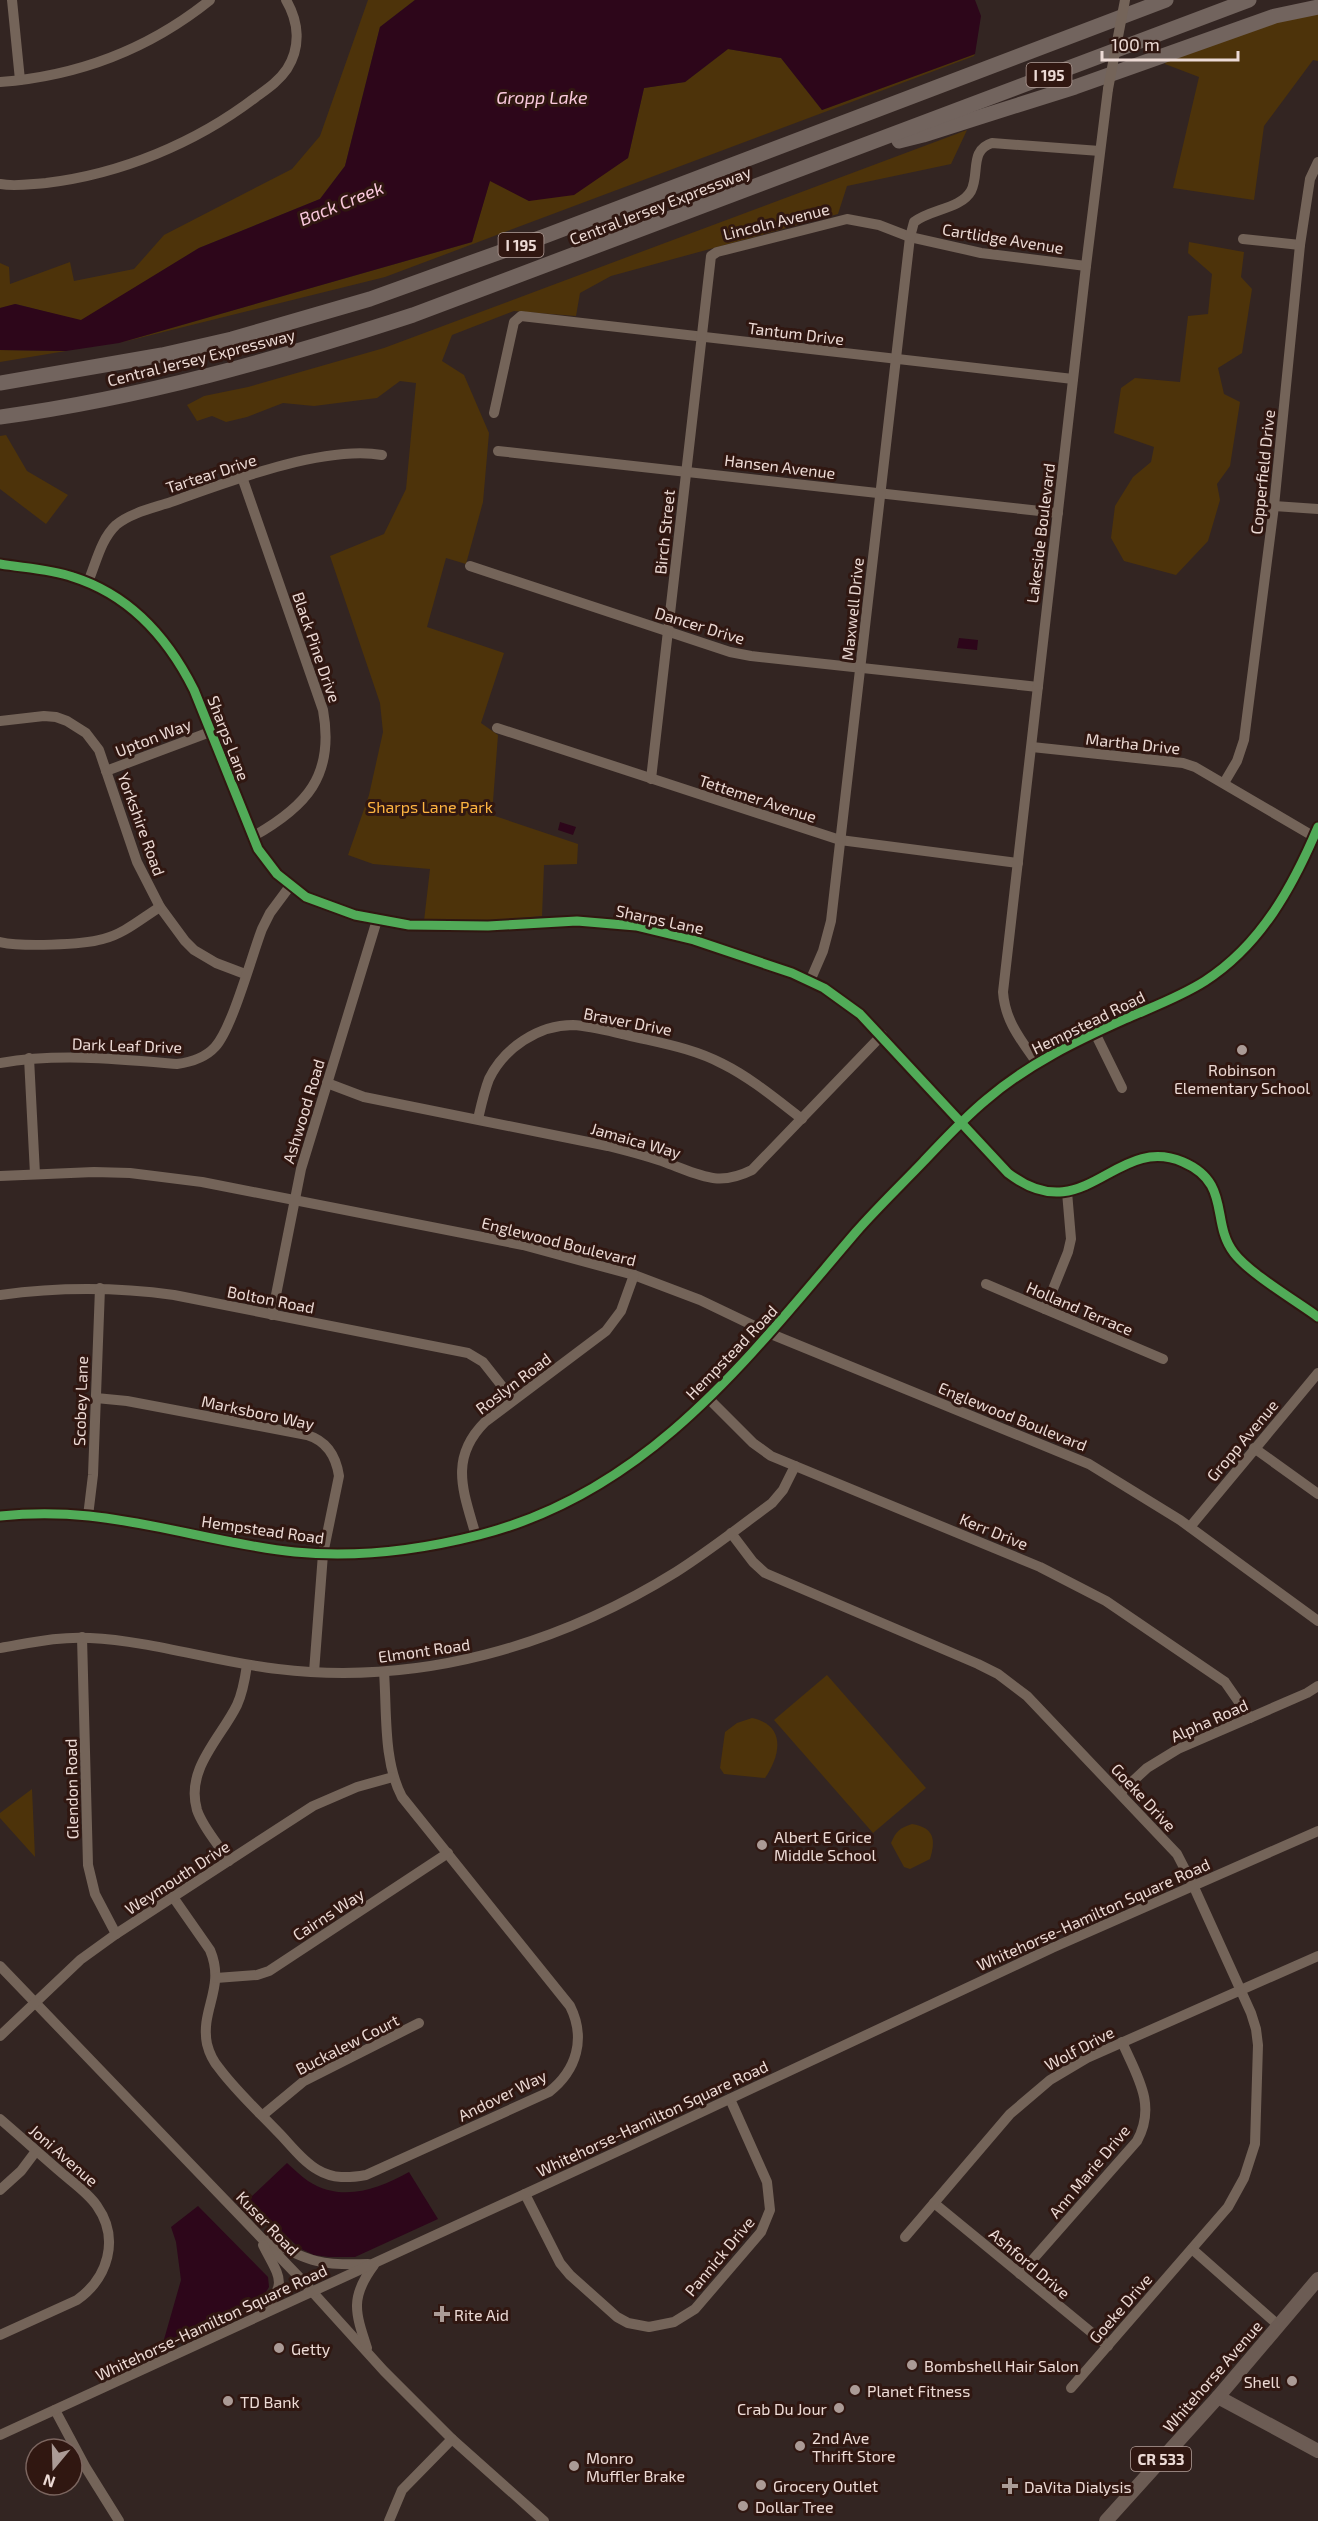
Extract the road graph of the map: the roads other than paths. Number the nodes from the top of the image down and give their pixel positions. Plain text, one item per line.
1 (12, 0) edge
2 (210, 0) edge
3 (286, 0) edge
4 (1125, 0) edge
5 (1166, 0) edge
6 (1249, 0) edge
7 (1301, 0) edge
8 (1318, 7) edge
9 (1201, 41) junction
10 (20, 80) junction
11 (0, 82) edge
12 (1100, 151) junction
13 (849, 152) junction
14 (1318, 162) edge
15 (0, 184) edge
16 (847, 219) joint
17 (910, 237) junction
18 (1243, 239) dead end
19 (1300, 245) junction
20 (1086, 266) junction
21 (706, 288) joint
22 (701, 336) junction
23 (896, 360) junction
24 (1073, 379) junction
25 (0, 383) edge
26 (494, 413) dead end
27 (0, 417) edge
28 (498, 451) dead end
29 (382, 455) dead end
30 (686, 470) junction
31 (242, 477) junction
32 (880, 493) junction
33 (1274, 506) junction
34 (1318, 509) edge
35 (1058, 513) junction
36 (0, 564) edge
37 (470, 566) dead end
38 (88, 582) junction
39 (668, 631) junction
40 (861, 668) junction
41 (1038, 687) junction
42 (0, 721) edge
43 (497, 728) dead end
44 (210, 732) junction
45 (1032, 747) junction
46 (106, 771) junction
47 (651, 779) junction
48 (1224, 783) junction
49 (1317, 834) edge
50 (252, 837) junction
51 (840, 840) junction
52 (1018, 863) junction
53 (290, 886) junction
54 (160, 907) junction
55 (377, 920) junction
56 (0, 942) edge
57 (245, 974) junction
58 (810, 981) junction
59 (1095, 1033) junction
60 (882, 1035) junction
61 (29, 1058) junction
62 (0, 1063) edge
63 (1037, 1063) junction
64 (327, 1083) junction
65 (1122, 1088) dead end
66 (478, 1119) junction
67 (802, 1119) junction
68 (962, 1121) junction
69 (35, 1174) junction
70 (0, 1176) edge
71 (1067, 1192) junction
72 (295, 1200) junction
73 (633, 1275) junction
74 (986, 1284) dead end
75 (100, 1288) junction
76 (0, 1295) edge
77 (1045, 1309) junction
78 (272, 1315) junction
79 (1318, 1317) edge
80 (771, 1334) junction
81 (1163, 1359) dead end
82 (1318, 1373) edge
83 (96, 1398) junction
84 (709, 1399) junction
85 (513, 1400) junction
86 (1254, 1448) junction
87 (795, 1466) junction
88 (1318, 1494) edge
89 (0, 1516) edge
90 (88, 1516) junction
91 (1190, 1527) junction
92 (731, 1533) junction
93 (476, 1536) junction
94 (323, 1554) junction
95 (1318, 1621) edge
96 (82, 1637) junction
97 (0, 1648) edge
98 (247, 1665) junction
99 (314, 1672) junction
100 (384, 1672) junction
101 (1318, 1686) edge
102 (1250, 1718) junction
103 (393, 1777) junction
104 (1120, 1793) junction
105 (1318, 1831) edge
106 (448, 1853) junction
107 (229, 1861) junction
108 (1194, 1885) junction
109 (172, 1898) junction
110 (116, 1934) junction
111 (1318, 1956) edge
112 (0, 1966) edge
113 (216, 1978) junction
114 (1241, 1990) junction
115 (34, 2002) junction
116 (419, 2024) dead end
117 (0, 2036) edge
118 (1122, 2042) junction
119 (730, 2099) junction
120 (263, 2115) junction
121 (0, 2119) edge
122 (36, 2151) junction
123 (0, 2190) edge
124 (525, 2194) junction
125 (934, 2202) junction
126 (258, 2234) junction
127 (905, 2236) dead end
128 (1192, 2249) junction
129 (375, 2264) junction
130 (1020, 2274) junction
131 (1318, 2279) edge
132 (313, 2292) junction
133 (262, 2315) junction
134 (1278, 2325) junction
135 (0, 2335) edge
136 (1108, 2346) junction
137 (369, 2354) junction
138 (1071, 2388) dead end
139 (1218, 2397) junction
140 (55, 2410) junction
141 (0, 2435) edge
142 (452, 2439) junction
143 (1318, 2451) edge
144 (119, 2521) edge
145 (389, 2521) edge
146 (544, 2521) edge
147 (1106, 2521) edge

1 - 10 street
2 - 10 street
3 - 15 street
4 - 12 street, Lakeside Boulevard, bridge
5 - 25 highway, Central Jersey Expressway / I 195
6 - 13 highway, Central Jersey Expressway / I 195
7 - 9 highway
8 - 9 highway
9 - 13 highway
10 - 11 street
12 - 17 street
12 - 20 street, Lakeside Boulevard
13 - 27 highway, Central Jersey Expressway / I 195
14 - 19 street, Copperfield Drive
16 - 17 street, Cartlidge Avenue
16 - 21 street, Lincoln Avenue
17 - 20 street, Cartlidge Avenue
17 - 23 street, Maxwell Drive
18 - 19 street
19 - 33 street, Copperfield Drive
20 - 24 street, Lakeside Boulevard
21 - 22 street, Birch Street
22 - 23 street, Tantum Drive
22 - 26 street, Tantum Drive
22 - 30 street, Birch Street
23 - 24 street, Tantum Drive
23 - 32 street, Maxwell Drive
24 - 35 street, Lakeside Boulevard
28 - 30 street, Hansen Avenue
29 - 31 street, Tartear Drive
30 - 32 street, Hansen Avenue
30 - 39 street, Birch Street
31 - 38 street, Tartear Drive
31 - 50 street, Black Pine Drive
32 - 35 street, Hansen Avenue
32 - 40 street, Maxwell Drive
33 - 34 street
33 - 48 street, Copperfield Drive
35 - 41 street, Lakeside Boulevard
36 - 38 street, Sharps Lane
37 - 39 street, Dancer Drive
38 - 44 street, Sharps Lane
39 - 40 street, Dancer Drive
39 - 47 street, Birch Street
40 - 41 street, Dancer Drive
40 - 51 street, Maxwell Drive
41 - 45 street, Lakeside Boulevard
42 - 46 street, Yorkshire Road
43 - 47 street, Tettemer Avenue
44 - 46 street, Upton Way
44 - 50 street, Sharps Lane
45 - 48 street, Martha Drive
45 - 52 street, Lakeside Boulevard
46 - 54 street, Yorkshire Road
47 - 51 street, Tettemer Avenue
48 - 49 street, Martha Drive
49 - 59 street, Hempstead Road
50 - 53 street, Sharps Lane
51 - 52 street, Tettemer Avenue
51 - 58 street, Maxwell Drive
52 - 63 street, Lakeside Boulevard
53 - 55 street, Sharps Lane
53 - 57 street, Dark Leaf Drive
54 - 56 street
54 - 57 street, Yorkshire Road
55 - 58 street, Sharps Lane
55 - 64 street, Ashwood Road
57 - 61 street, Dark Leaf Drive
58 - 60 street, Sharps Lane
59 - 63 street, Hempstead Road
59 - 65 street
60 - 67 street, Jamaica Way
60 - 68 street, Sharps Lane
61 - 62 street, Dark Leaf Drive
61 - 69 street
63 - 68 street, Hempstead Road
64 - 66 street, Jamaica Way
64 - 72 street, Ashwood Road
66 - 67 street, Jamaica Way
66 - 67 street, Braver Drive
68 - 71 street, Sharps Lane
68 - 80 street, Hempstead Road
69 - 70 street, Englewood Boulevard
69 - 72 street, Englewood Boulevard
71 - 77 street
71 - 79 street, Sharps Lane
72 - 73 street, Englewood Boulevard
72 - 78 street, Ashwood Road
73 - 80 street, Englewood Boulevard
73 - 85 street, Roslyn Road
74 - 77 street, Holland Terrace
75 - 76 street, Bolton Road
75 - 78 street, Bolton Road
75 - 83 street, Scobey Lane
77 - 81 street, Holland Terrace
78 - 85 street, Bolton Road
80 - 84 street, Hempstead Road
80 - 91 street, Englewood Boulevard
82 - 86 street, Gropp Avenue
83 - 90 street, Scobey Lane
83 - 94 street, Marksboro Way
84 - 87 street, Kerr Drive
84 - 93 street, Hempstead Road
85 - 93 street, Roslyn Road
86 - 88 street
86 - 91 street, Gropp Avenue
87 - 92 street, Elmont Road
87 - 102 street, Kerr Drive
89 - 90 street, Hempstead Road
90 - 94 street, Hempstead Road
91 - 95 street, Englewood Boulevard
92 - 100 street, Elmont Road
92 - 104 street, Goeke Drive
93 - 94 street, Hempstead Road
94 - 99 street, Marksboro Way
96 - 97 street, Elmont Road
96 - 98 street, Elmont Road
96 - 110 street, Glendon Road
98 - 99 street, Elmont Road
98 - 107 street
99 - 100 street, Elmont Road
100 - 103 street, Andover Way
101 - 102 street, Alpha Road
102 - 104 street, Alpha Road
103 - 106 street, Andover Way
103 - 107 street, Weymouth Drive
104 - 108 street, Goeke Drive
105 - 108 street, Whitehorse-Hamilton Square Road
106 - 113 street, Cairns Way
106 - 120 street, Andover Way
107 - 109 street, Weymouth Drive
108 - 114 street, Goeke Drive
108 - 119 street, Whitehorse-Hamilton Square Road
109 - 110 street, Weymouth Drive
109 - 113 street, Andover Way
110 - 115 street, Weymouth Drive
111 - 114 street, Wolf Drive
112 - 115 street, Kuser Road
113 - 120 street, Andover Way
114 - 118 street, Wolf Drive
114 - 128 street, Goeke Drive
115 - 117 street, Weymouth Drive
115 - 126 street, Kuser Road
116 - 120 street, Buckalew Court
118 - 125 street, Wolf Drive
118 - 130 street, Ann Marie Drive
119 - 124 street, Whitehorse-Hamilton Square Road
119 - 124 street, Pannick Drive
121 - 122 street, Joni Avenue
122 - 123 street
122 - 135 street, Joni Avenue
124 - 129 street, Whitehorse-Hamilton Square Road
125 - 127 street, Wolf Drive
125 - 130 street, Ashford Drive
126 - 129 street
126 - 132 street, Kuser Road
126 - 133 street
128 - 134 street
128 - 136 street, Goeke Drive
129 - 132 street, Whitehorse-Hamilton Square Road
129 - 137 street
130 - 136 street, Ashford Drive
131 - 134 main road, Whitehorse Avenue / CR 533
132 - 133 street, Whitehorse-Hamilton Square Road
132 - 137 street, Kuser Road
133 - 140 street, Whitehorse-Hamilton Square Road
134 - 139 main road, Whitehorse Avenue / CR 533
136 - 138 street, Goeke Drive
137 - 142 street, Kuser Road
139 - 143 main road
139 - 147 main road, Whitehorse Avenue / CR 533
140 - 141 street, Whitehorse-Hamilton Square Road
140 - 144 street
142 - 145 street
142 - 146 street, Kuser Road

